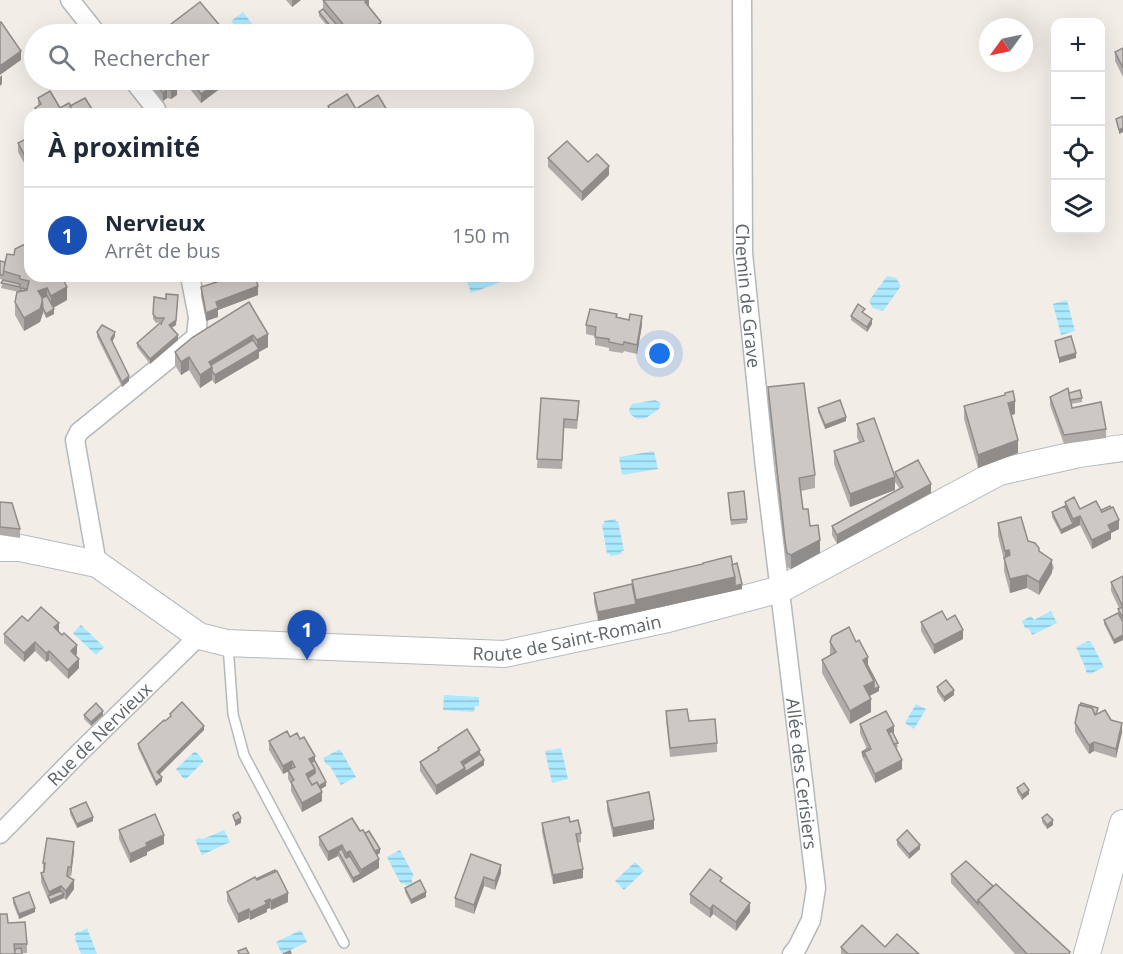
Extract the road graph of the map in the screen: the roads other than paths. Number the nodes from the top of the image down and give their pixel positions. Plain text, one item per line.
1 (70, 0) edge
2 (742, 0) edge
3 (89, 24) edge
4 (141, 90) edge
5 (155, 108) edge
6 (191, 282) edge
7 (1123, 448) edge
8 (0, 548) edge
9 (97, 564) junction
10 (781, 589) junction
11 (200, 636) junction
12 (227, 643) junction
13 (1123, 823) edge
14 (0, 834) edge
15 (344, 943) dead end
16 (792, 954) edge
17 (1087, 954) edge

1 - 3 street
2 - 10 street, Chemin de Grave
4 - 5 street
6 - 9 street
7 - 10 main road, Route de Saint-Romain
8 - 9 main road, Route de Saint-Romain
9 - 11 main road, Route de Saint-Romain
10 - 12 main road, Route de Saint-Romain
10 - 16 street, Allée des Cerisiers
11 - 12 main road, Route de Saint-Romain
11 - 14 street, Rue de Nervieux
12 - 15 lane
13 - 17 main road

